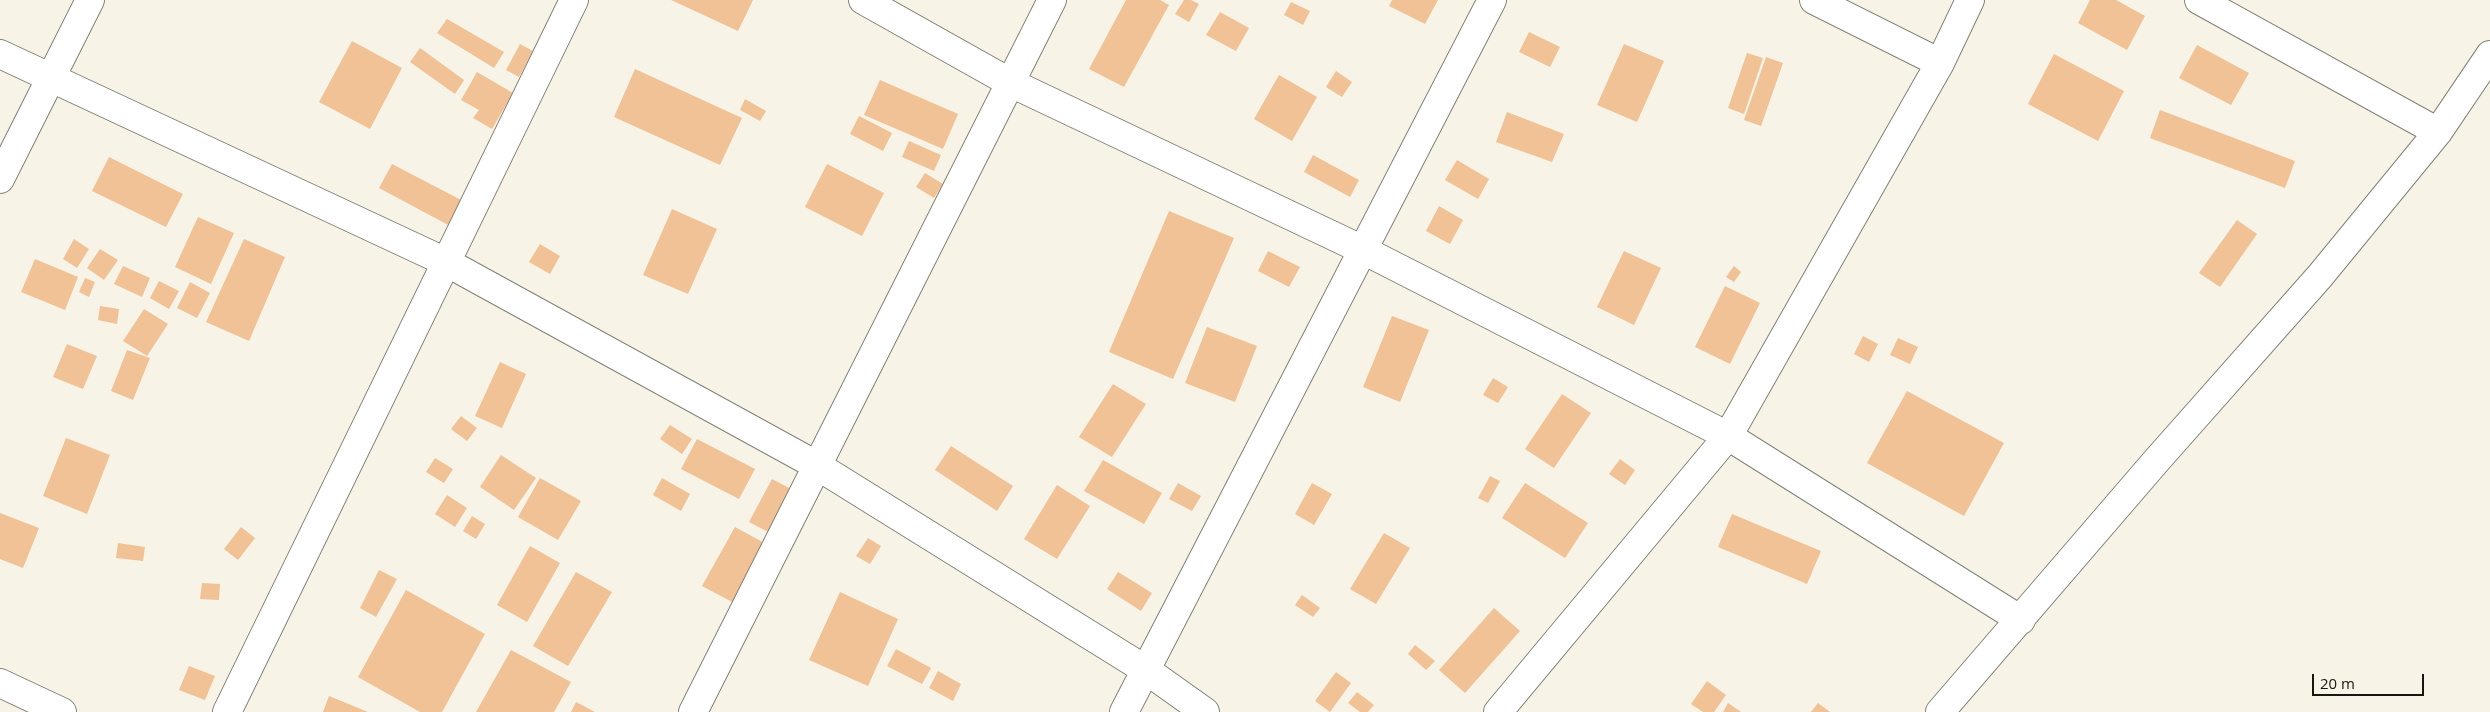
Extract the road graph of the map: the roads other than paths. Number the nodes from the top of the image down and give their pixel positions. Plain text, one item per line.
1 (90, 0) edge
2 (574, 0) edge
3 (863, 0) edge
4 (1052, 0) edge
5 (1492, 0) edge
6 (1814, 0) edge
7 (1970, 0) edge
8 (2199, 0) edge
9 (0, 54) edge
10 (2490, 55) edge
11 (1940, 63) junction
12 (50, 77) junction
13 (1011, 83) junction
14 (2438, 132) junction
15 (0, 179) edge
16 (1363, 250) junction
17 (446, 262) junction
18 (1728, 436) junction
19 (816, 465) junction
20 (2021, 620) junction
21 (1146, 670) junction
22 (0, 683) edge
23 (62, 712) edge
24 (227, 712) edge
25 (693, 712) edge
26 (1124, 712) edge
27 (1205, 712) edge
28 (1498, 712) edge
29 (1940, 712) edge

1 - 12 street
2 - 17 street
3 - 13 street
4 - 13 street
5 - 16 street
6 - 11 street
7 - 11 street
8 - 14 street
9 - 12 street
10 - 14 street
11 - 18 street
12 - 15 street
12 - 17 street
13 - 16 street
13 - 19 street
14 - 20 street
16 - 18 street
16 - 21 street
17 - 19 street
17 - 24 street
18 - 20 street
18 - 28 street
19 - 21 street
19 - 25 street
20 - 29 street
21 - 26 street
21 - 27 street
22 - 23 street

